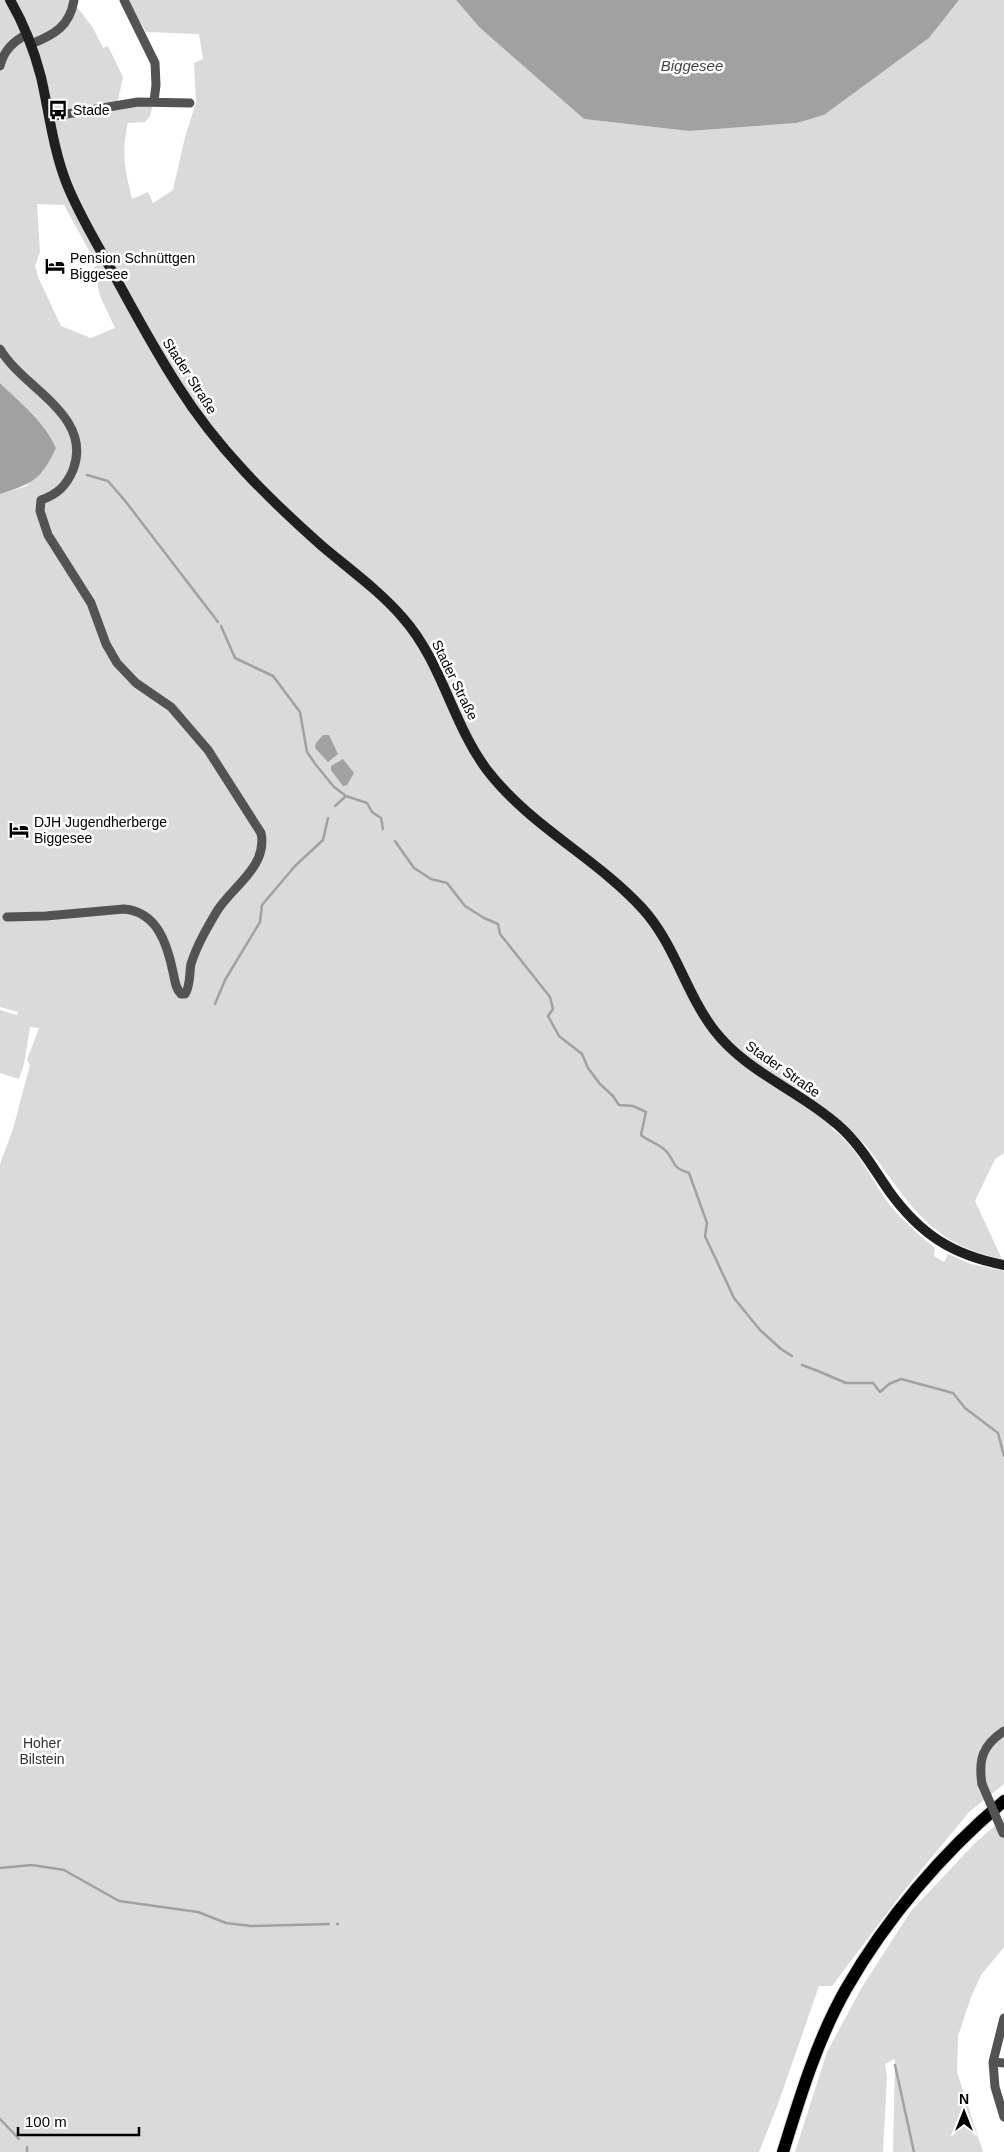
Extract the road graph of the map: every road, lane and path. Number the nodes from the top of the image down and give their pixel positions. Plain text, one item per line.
1 (10, 0) edge
2 (74, 0) edge
3 (124, 0) edge
4 (27, 34) junction
5 (31, 44) junction
6 (0, 66) edge
7 (154, 101) junction
8 (190, 103) dead end
9 (48, 117) junction
10 (0, 350) edge
11 (7, 917) dead end
12 (1004, 1265) edge
13 (1004, 1731) edge
14 (1004, 1801) edge
15 (1004, 1834) edge
16 (1004, 2018) edge
17 (993, 2062) junction
18 (1004, 2063) edge
19 (1004, 2117) edge
20 (783, 2152) edge

1 - 4 street, Stader Straße
2 - 5 street
3 - 7 street
4 - 5 street, Stader Straße
4 - 6 street
5 - 9 street, Stader Straße
7 - 8 street
7 - 9 street
9 - 12 street, Stader Straße
10 - 11 street
13 - 15 street, bridge
14 - 20 main road
16 - 17 street
17 - 18 street
17 - 19 street

